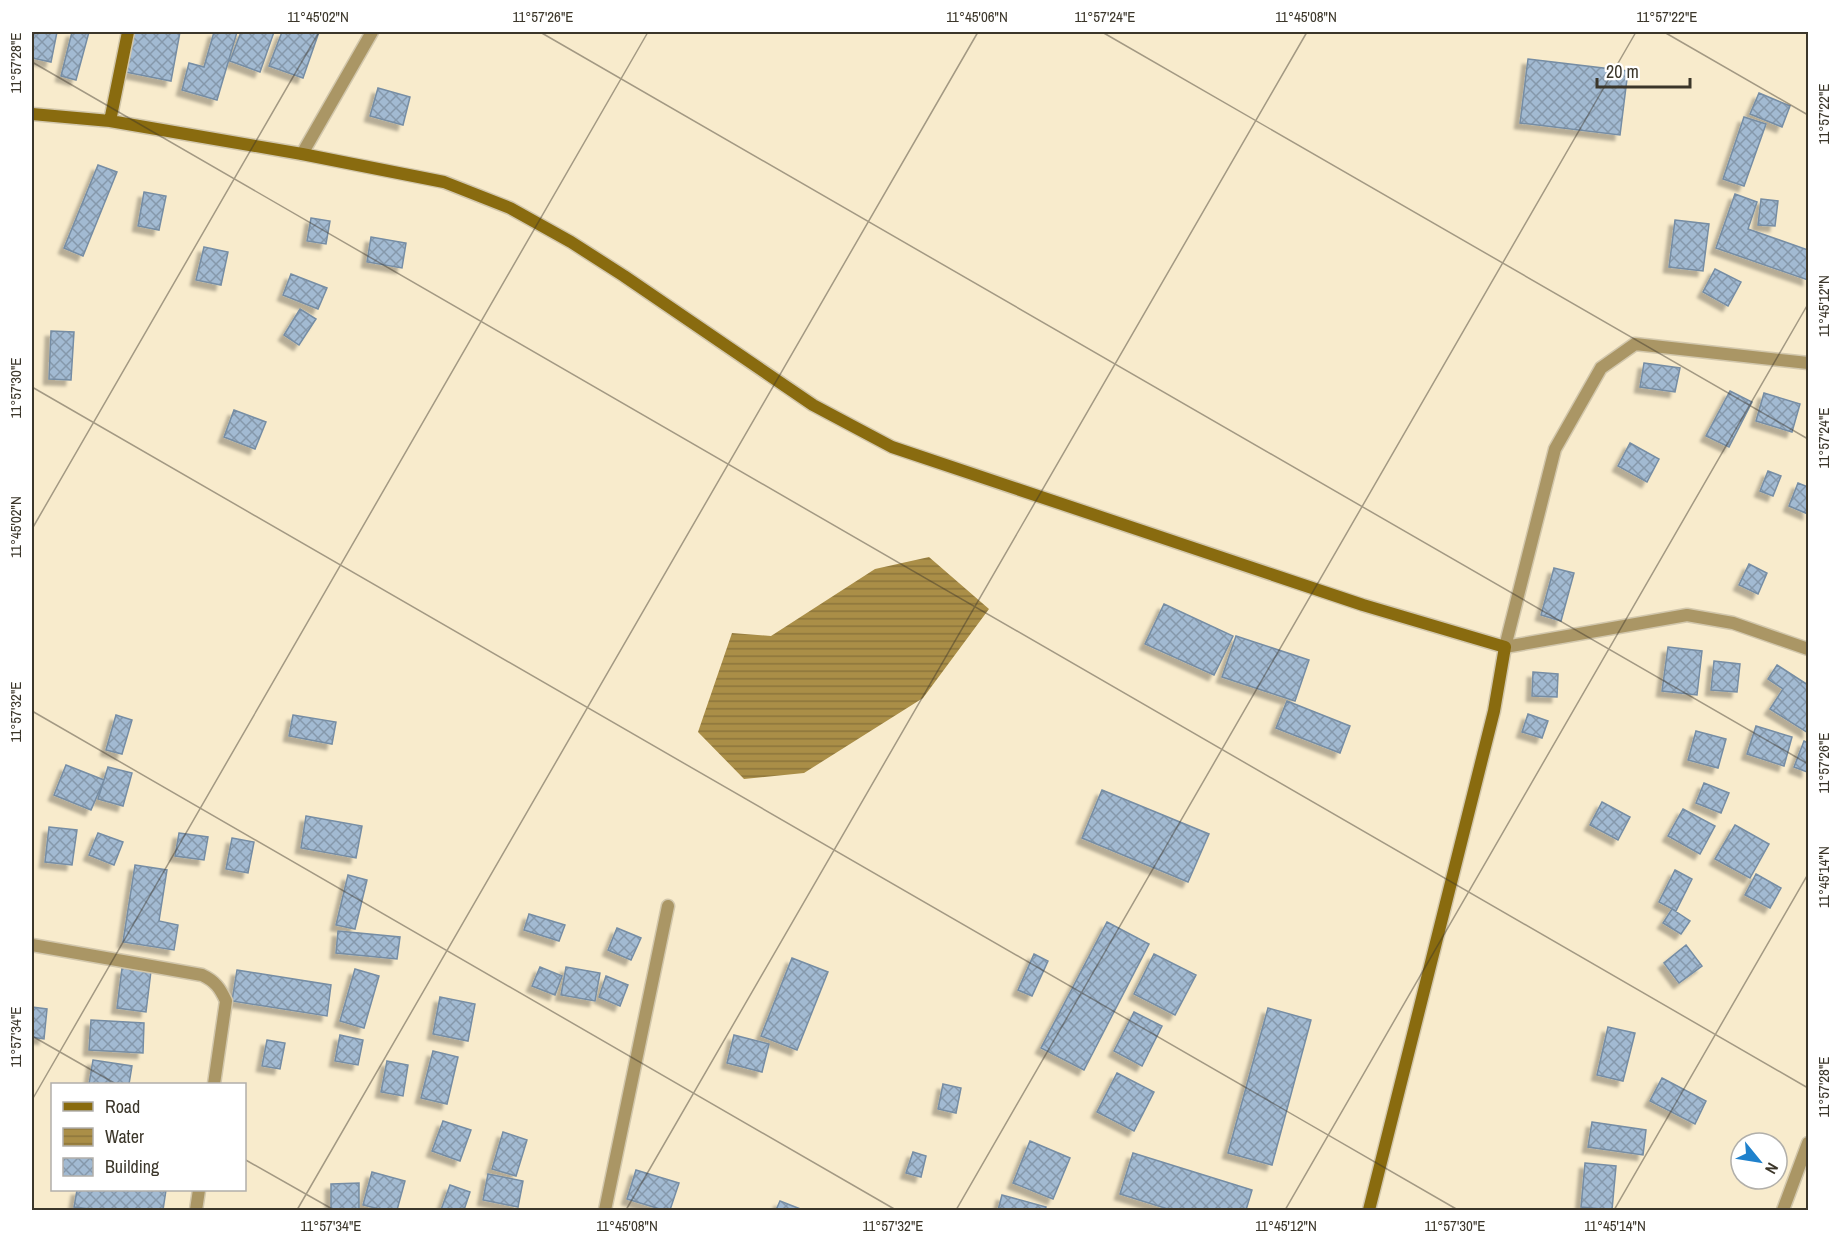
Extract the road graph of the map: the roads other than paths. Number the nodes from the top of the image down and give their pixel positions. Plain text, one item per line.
1 (129, 32) edge
2 (372, 32) edge
3 (32, 114) edge
4 (110, 121) junction
5 (302, 154) junction
6 (1809, 363) edge
7 (1505, 647) junction
8 (1809, 649) edge
9 (668, 906) dead end
10 (32, 945) edge
11 (214, 1083) edge
12 (1809, 1143) edge
13 (199, 1191) edge
14 (196, 1210) edge
15 (605, 1210) edge
16 (1369, 1210) edge
17 (1783, 1210) edge

1 - 4 street
2 - 5 street
3 - 4 street
4 - 5 street
5 - 7 street
6 - 7 street
7 - 8 street
7 - 16 street
9 - 15 street
10 - 11 street
12 - 17 street
13 - 14 street

